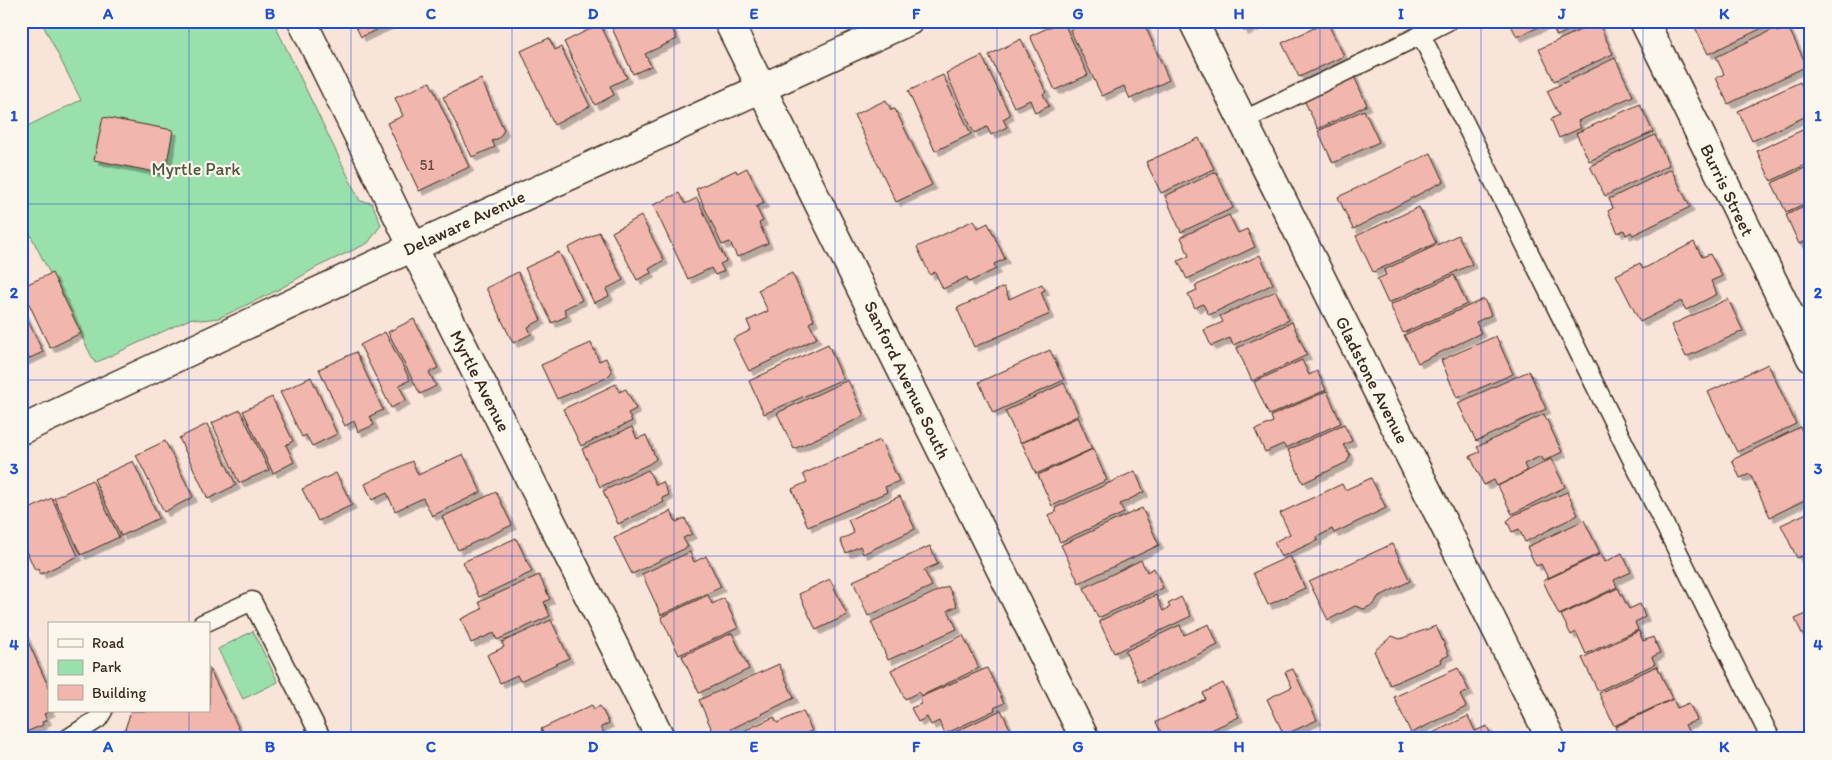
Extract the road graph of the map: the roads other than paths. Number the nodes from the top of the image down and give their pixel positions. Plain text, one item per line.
1 (302, 21) edge
2 (728, 21) edge
3 (909, 21) edge
4 (1193, 21) edge
5 (1448, 21) edge
6 (1644, 21) edge
7 (1421, 35) junction
8 (761, 88) junction
9 (1242, 120) junction
10 (413, 247) junction
11 (1811, 358) edge
12 (21, 430) edge
13 (206, 622) edge
14 (102, 712) edge
15 (67, 739) edge
16 (322, 739) edge
17 (661, 739) edge
18 (1085, 739) edge
19 (1551, 739) edge
20 (1771, 739) edge

1 - 10 street, Myrtle Avenue
2 - 8 street, Sanford Avenue South
3 - 8 street, Delaware Avenue
4 - 9 street, Gladstone Avenue
5 - 7 lane
6 - 11 street, Burris Street
7 - 9 lane
7 - 20 lane
8 - 10 street, Delaware Avenue
8 - 18 street, Sanford Avenue South
9 - 19 street, Gladstone Avenue
10 - 12 street, Delaware Avenue
10 - 17 street, Myrtle Avenue
13 - 16 lane
14 - 15 lane

